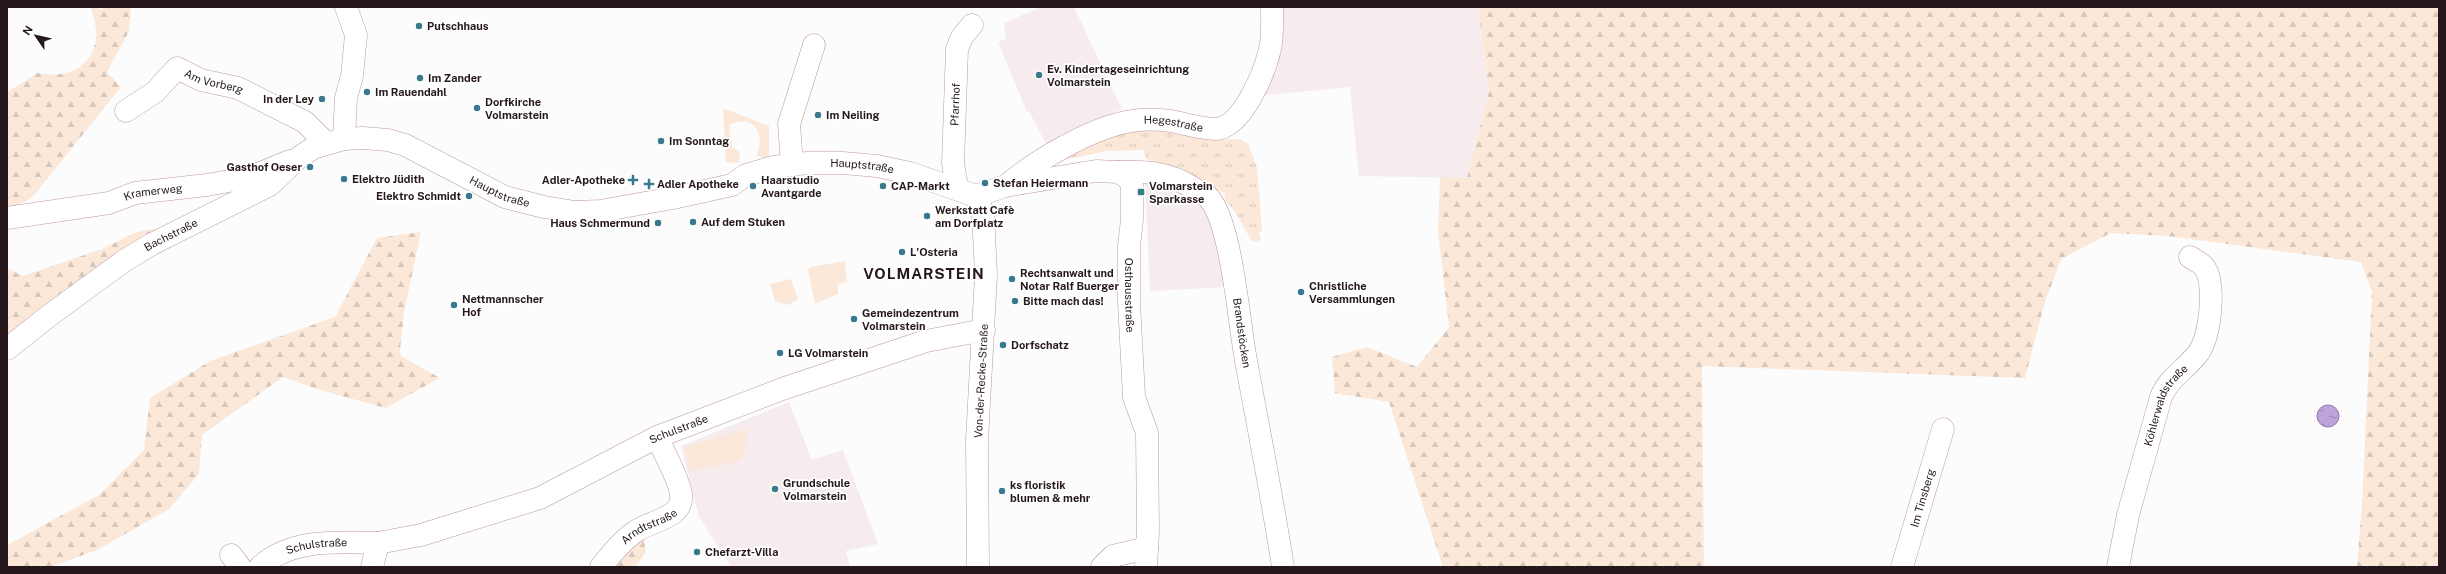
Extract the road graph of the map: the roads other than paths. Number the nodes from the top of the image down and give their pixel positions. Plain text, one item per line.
1 (346, 7) edge
2 (1272, 7) edge
3 (972, 25) dead end
4 (814, 45) dead end
5 (126, 111) dead end
6 (335, 141) junction
7 (297, 159) junction
8 (792, 165) junction
9 (1118, 172) junction
10 (1005, 186) junction
11 (957, 188) junction
12 (976, 196) junction
13 (7, 218) edge
14 (2190, 257) dead end
15 (984, 330) junction
16 (7, 349) edge
17 (1943, 428) dead end
18 (657, 437) junction
19 (378, 543) junction
20 (1146, 557) edge
21 (260, 567) edge
22 (372, 567) edge
23 (601, 567) edge
24 (978, 567) edge
25 (1102, 567) edge
26 (1283, 567) edge
27 (1902, 567) edge
28 (2118, 567) edge

1 - 6 street
2 - 10 street, Hegestraße
3 - 11 street, Pfarrhof
4 - 8 street
5 - 6 street, Am Vorberg
6 - 7 street, Bachstraße
6 - 8 street, Hauptstraße
7 - 13 street, Kramerweg
7 - 16 street, Bachstraße
8 - 11 street, Hauptstraße
9 - 10 street
9 - 20 street, Osthausstraße
9 - 26 street, Brandstöcken
10 - 12 street
11 - 12 street, Hauptstraße
12 - 15 street, Von-der-Recke-Straße
14 - 28 street, Köhlerwaldstraße
15 - 18 street, Schulstraße
15 - 24 street, Von-der-Recke-Straße
17 - 27 street, Im Tinsberg
18 - 19 street, Schulstraße
18 - 23 street, Arndtstraße
19 - 21 street, Schulstraße
19 - 22 street
20 - 25 street

